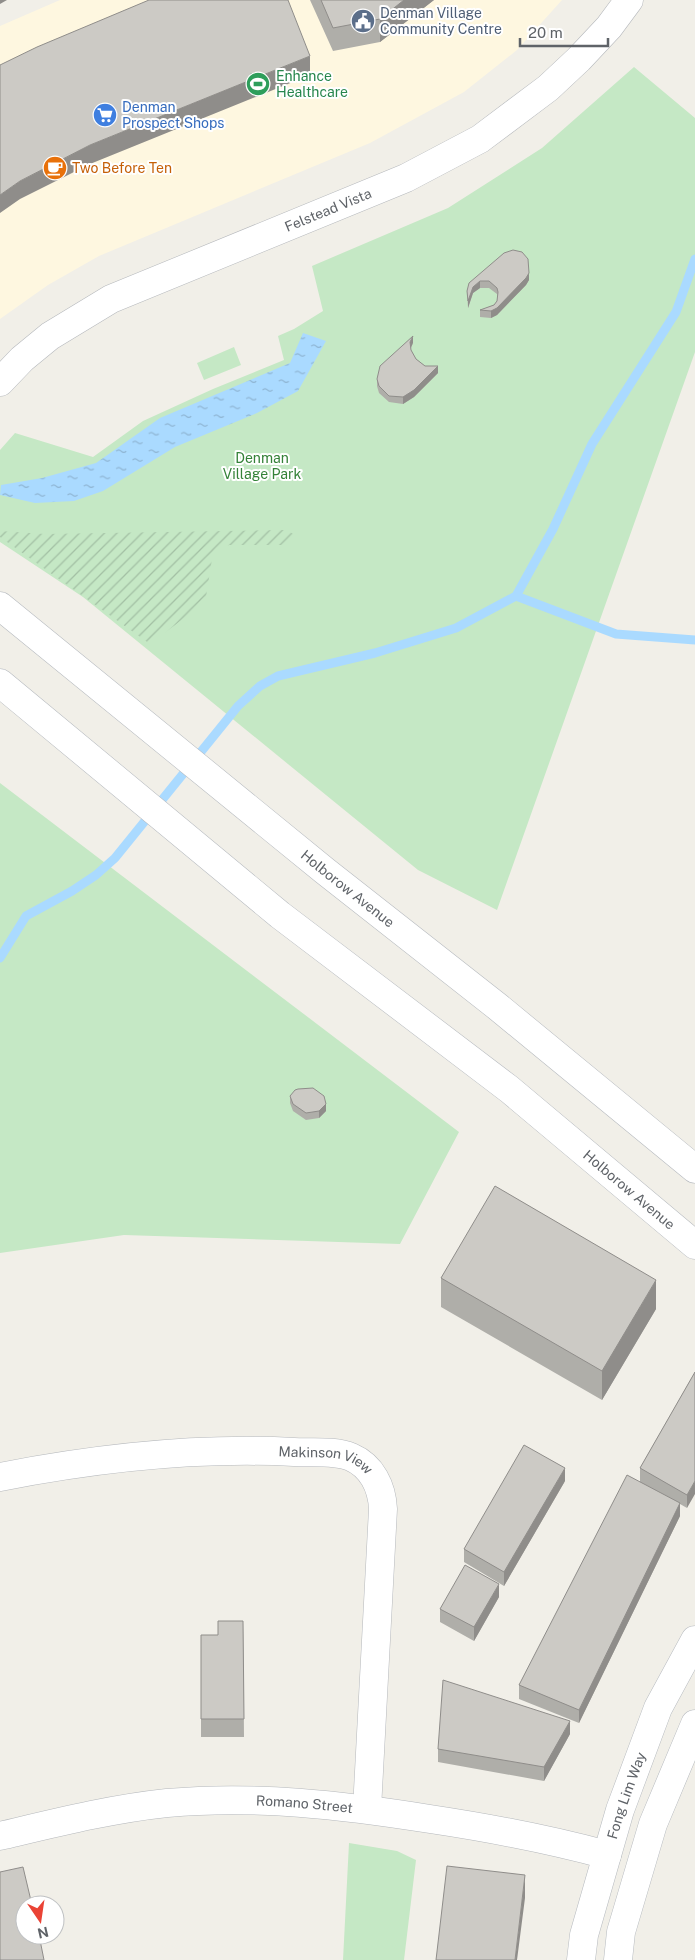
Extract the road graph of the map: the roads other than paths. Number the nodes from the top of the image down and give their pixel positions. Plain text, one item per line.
1 (630, 0) edge
2 (0, 382) edge
3 (0, 606) edge
4 (0, 684) edge
5 (695, 1169) edge
6 (695, 1245) edge
7 (0, 1478) edge
8 (695, 1640) edge
9 (695, 1724) edge
10 (367, 1809) junction
11 (0, 1836) edge
12 (607, 1855) junction
13 (581, 1960) edge
14 (618, 1960) edge

1 - 2 street, Felstead Vista
3 - 5 street, Holborow Avenue
4 - 6 street, Holborow Avenue
7 - 10 street, Makinson View
8 - 12 street, Fong Lim Way
9 - 14 street
10 - 11 street, Romano Street
10 - 12 street, Romano Street
12 - 13 street, Fong Lim Way

